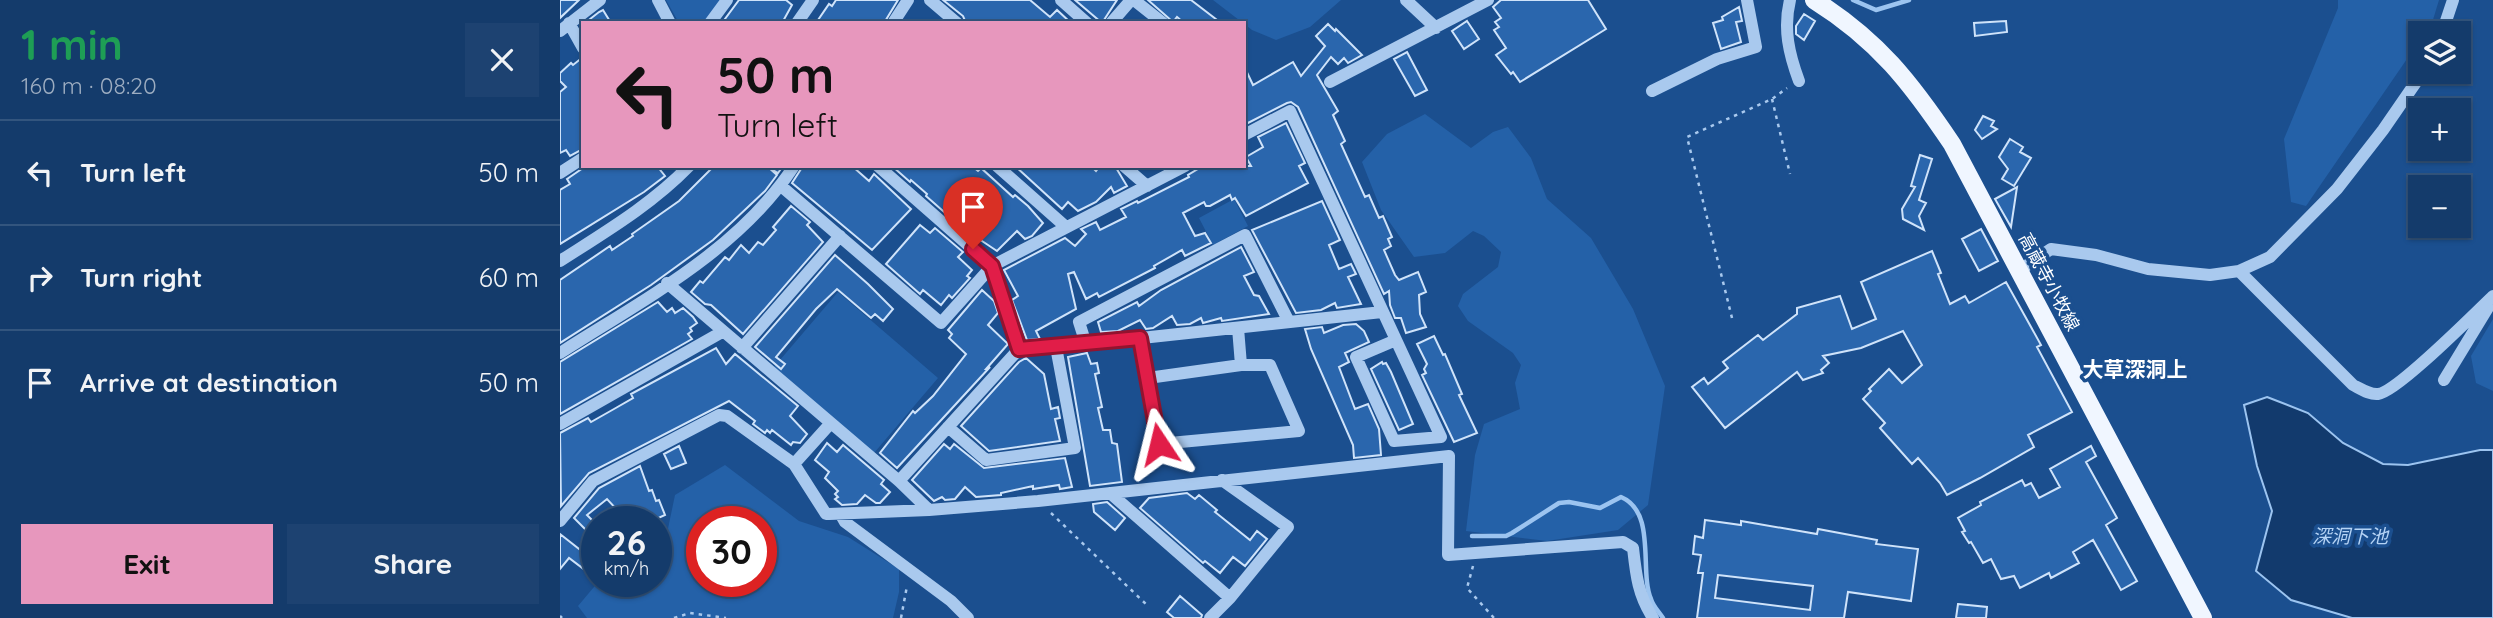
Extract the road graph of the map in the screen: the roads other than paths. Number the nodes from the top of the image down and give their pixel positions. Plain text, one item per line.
1 (600, 0) edge
2 (658, 0) edge
3 (727, 0) edge
4 (813, 0) edge
5 (908, 0) edge
6 (930, 0) edge
7 (1061, 0) edge
8 (1133, 0) edge
9 (1406, 0) edge
10 (1488, 0) edge
11 (1747, 0) edge
12 (1790, 0) edge
13 (1814, 0) edge
14 (2453, 0) edge
15 (669, 21) edge
16 (711, 21) edge
17 (798, 21) edge
18 (894, 21) edge
19 (955, 21) edge
20 (1085, 21) edge
21 (1113, 21) edge
22 (1160, 21) edge
23 (2446, 21) edge
24 (564, 27) edge
25 (1436, 27) junction
26 (581, 46) edge
27 (1799, 81) road end
28 (1330, 82) dead end
29 (2415, 84) edge
30 (1652, 91) dead end
31 (1246, 134) edge
32 (581, 159) edge
33 (687, 168) edge
34 (793, 168) edge
35 (880, 168) edge
36 (1000, 168) edge
37 (1126, 168) edge
38 (1181, 168) edge
39 (560, 173) edge
40 (781, 186) junction
41 (1147, 186) junction
42 (1066, 227) junction
43 (840, 236) junction
44 (560, 261) edge
45 (992, 266) junction
46 (2020, 270) junction
47 (2239, 271) junction
48 (667, 284) junction
49 (2493, 298) edge
50 (1382, 312) junction
51 (1289, 322) junction
52 (1238, 328) junction
53 (722, 332) junction
54 (1140, 338) junction
55 (1396, 341) junction
56 (1086, 344) junction
57 (1056, 347) junction
58 (741, 348) junction
59 (1019, 349) junction
60 (560, 353) edge
61 (1241, 365) junction
62 (1148, 378) junction
63 (2444, 380) dead end
64 (560, 424) edge
65 (830, 424) junction
66 (948, 427) junction
67 (794, 464) junction
68 (1222, 480) junction
69 (899, 481) junction
70 (1110, 493) junction
71 (929, 510) junction
72 (841, 515) junction
73 (560, 521) edge
74 (1230, 598) junction
75 (968, 618) edge
76 (1210, 618) edge
77 (1653, 618) edge
78 (2203, 618) edge

1 - 24 street
2 - 15 street
3 - 16 street
4 - 17 street
5 - 18 street
6 - 19 street
7 - 20 street
8 - 21 street
8 - 22 street
9 - 25 street
10 - 25 street
11 - 30 street
12 - 27 street
13 - 46 main road, 高蔵寺小牧線
14 - 23 street
24 - 26 street
25 - 28 street
29 - 47 street
31 - 50 street
32 - 39 street
33 - 44 street
34 - 40 street
35 - 45 street
36 - 42 street
37 - 41 street
38 - 41 street
40 - 43 street
40 - 48 street
41 - 42 street
42 - 45 street
43 - 45 street
43 - 58 street
45 - 59 street
46 - 47 street
46 - 78 main road, 高蔵寺小牧線
47 - 49 street
48 - 53 street
48 - 60 street
49 - 63 street
50 - 51 street
50 - 55 street
51 - 52 street
51 - 56 street
52 - 54 street
52 - 61 street
53 - 58 street
53 - 64 street
54 - 56 street
54 - 62 street
55 - 55 street
56 - 57 street
57 - 59 street
57 - 66 street
58 - 65 street
59 - 66 street
61 - 62 street
61 - 62 street
65 - 67 street
65 - 69 street
66 - 69 street
67 - 72 street
67 - 73 street
68 - 70 street
68 - 74 street
68 - 77 street
69 - 71 street
70 - 71 street
70 - 74 street
71 - 72 street
72 - 75 street
74 - 76 street

